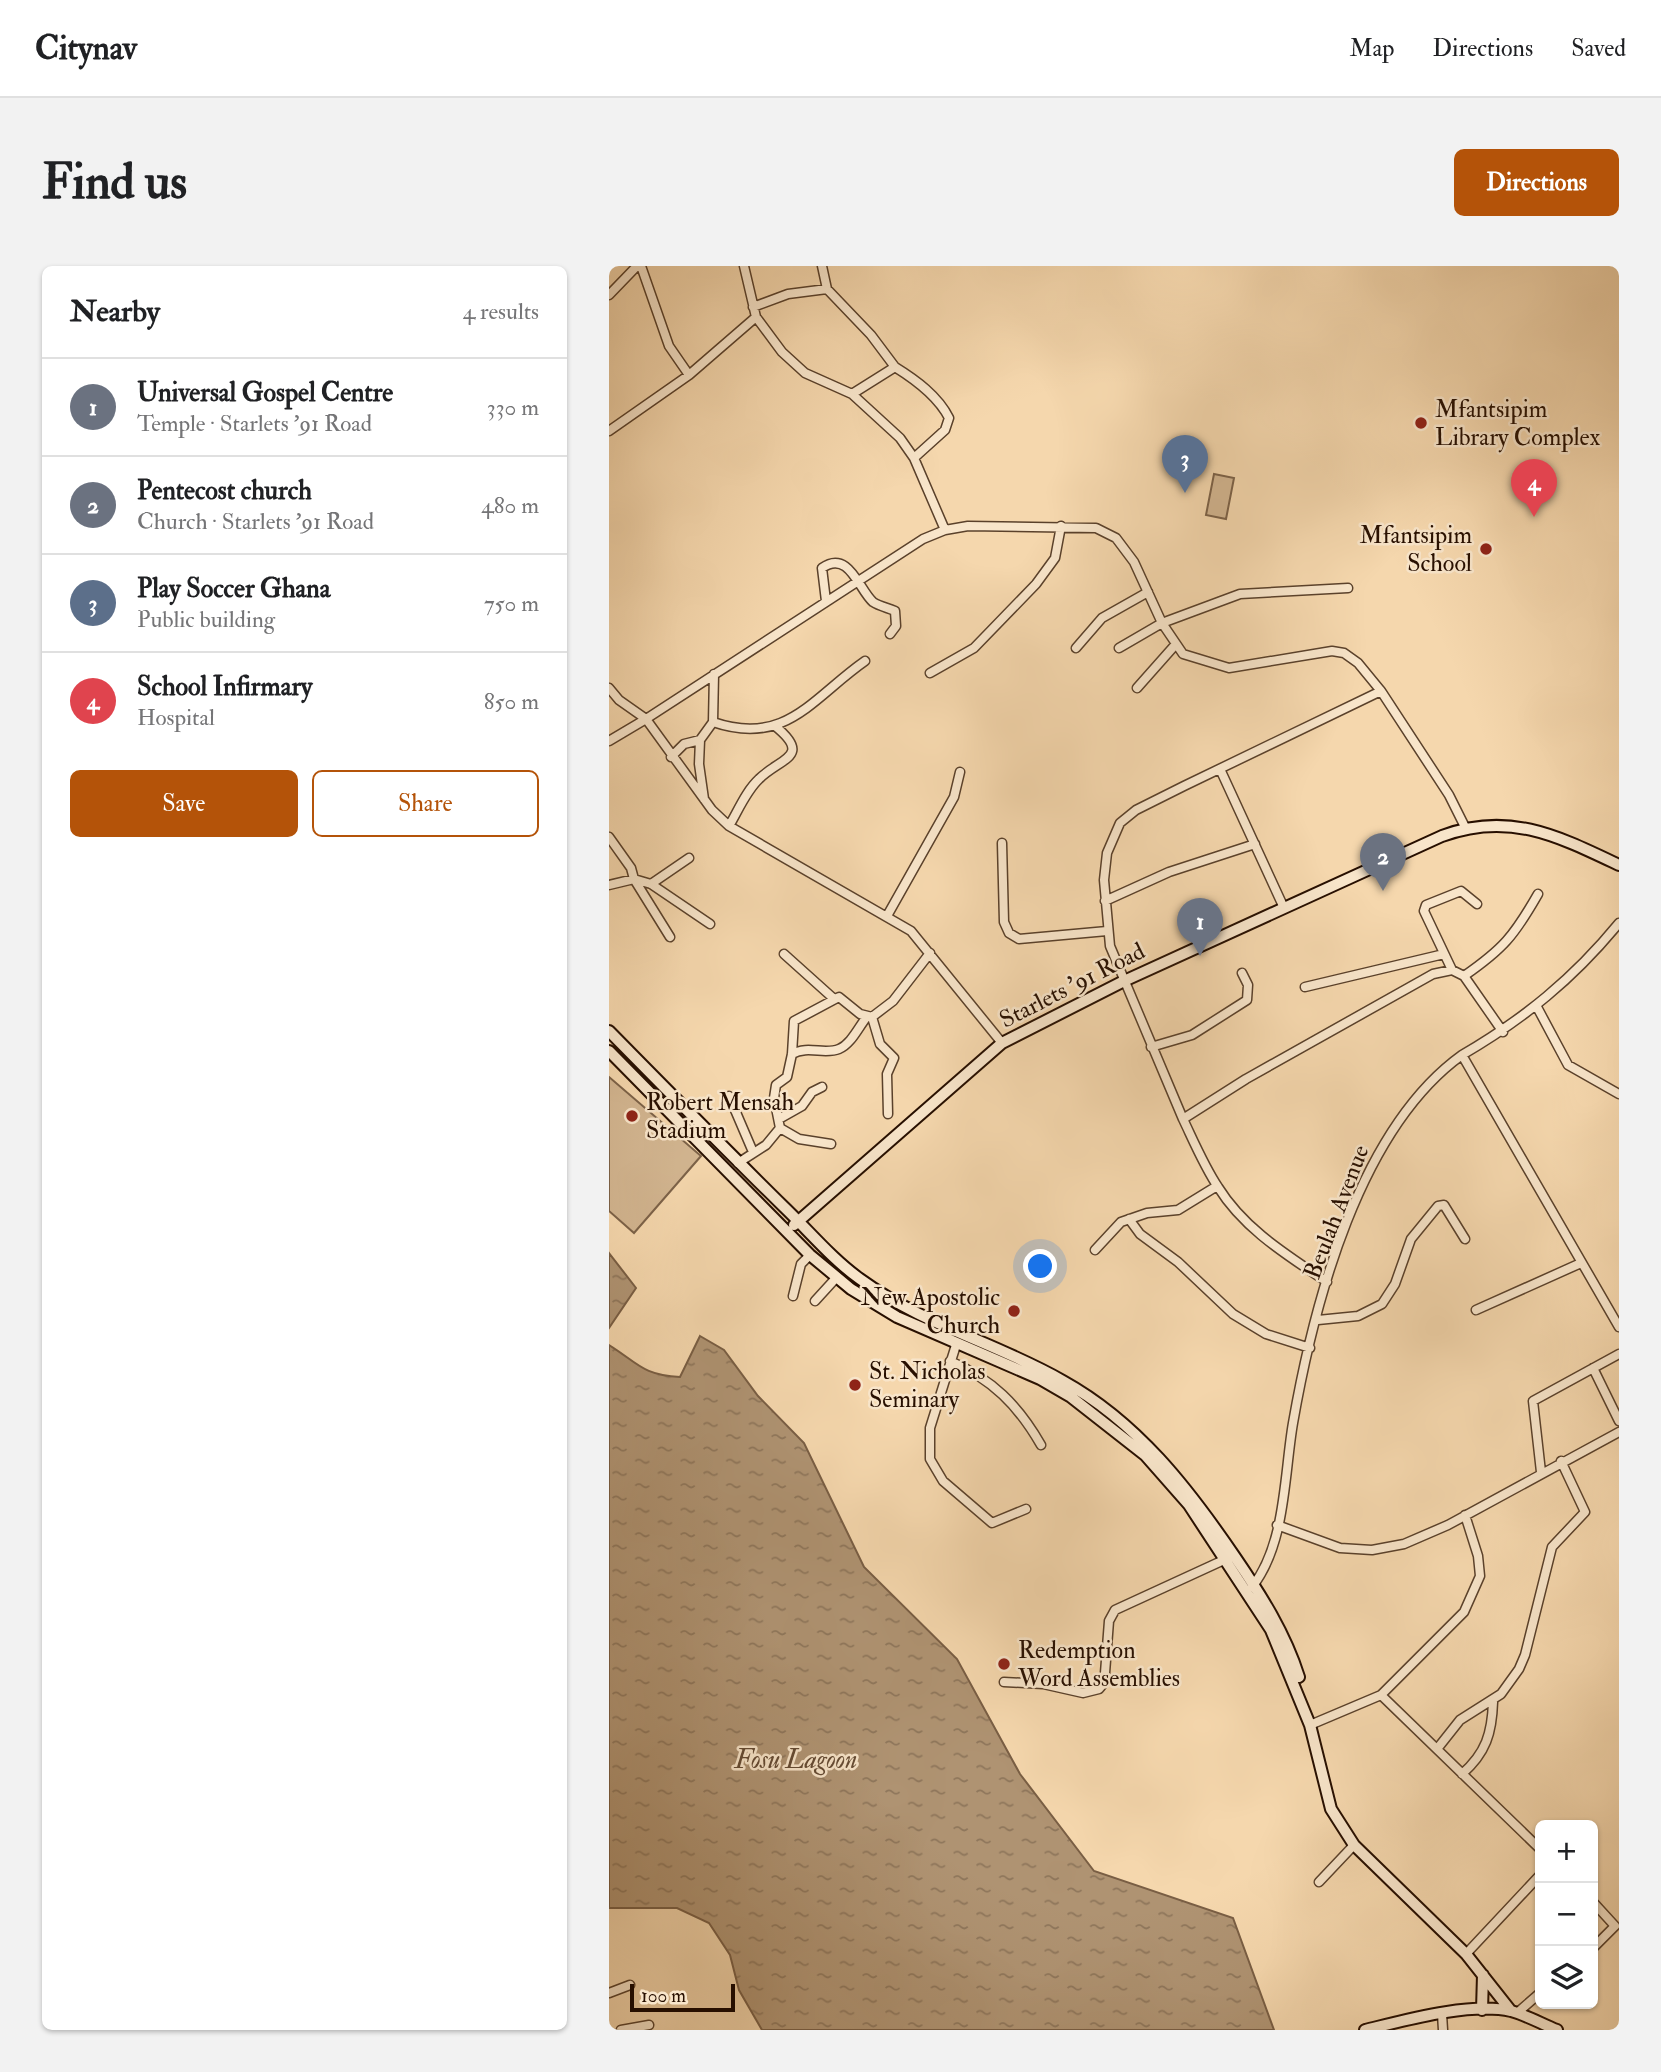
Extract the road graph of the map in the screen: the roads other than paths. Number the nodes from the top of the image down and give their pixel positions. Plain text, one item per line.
1 (639, 266) edge
2 (744, 266) edge
3 (822, 266) edge
4 (827, 289) junction
5 (609, 295) edge
6 (753, 307) junction
7 (756, 317) junction
8 (895, 367) junction
9 (689, 375) junction
10 (852, 394) junction
11 (609, 431) edge
12 (914, 458) junction
13 (1061, 526) junction
14 (945, 530) junction
15 (860, 579) junction
16 (1349, 588) dead end
17 (1148, 592) junction
18 (826, 601) junction
19 (1162, 623) junction
20 (890, 634) dead end
21 (1176, 644) junction
22 (1076, 648) dead end
23 (1119, 648) dead end
24 (865, 661) dead end
25 (930, 673) dead end
26 (714, 674) junction
27 (609, 688) edge
28 (1137, 688) dead end
29 (1381, 691) junction
30 (646, 719) junction
31 (713, 722) junction
32 (775, 726) junction
33 (700, 740) junction
34 (609, 741) edge
35 (671, 757) junction
36 (1220, 769) junction
37 (960, 772) dead end
38 (704, 799) junction
39 (729, 826) junction
40 (1465, 827) junction
41 (609, 837) edge
42 (1002, 843) dead end
43 (1255, 844) junction
44 (689, 858) dead end
45 (1619, 865) edge
46 (634, 879) junction
47 (651, 884) junction
48 (609, 885) edge
49 (1538, 894) dead end
50 (1105, 901) junction
51 (1477, 904) dead end
52 (1284, 908) junction
53 (887, 916) junction
54 (1619, 923) edge
55 (710, 925) dead end
56 (1107, 931) junction
57 (670, 937) dead end
58 (930, 953) junction
59 (785, 954) dead end
60 (1444, 954) junction
61 (1452, 970) junction
62 (1242, 972) dead end
63 (1464, 976) junction
64 (1124, 981) junction
65 (1305, 987) dead end
66 (833, 998) junction
67 (1537, 1007) junction
68 (869, 1017) junction
69 (609, 1031) edge
70 (1503, 1031) junction
71 (1002, 1043) junction
72 (1151, 1047) junction
73 (609, 1051) edge
74 (792, 1054) junction
75 (1462, 1055) junction
76 (823, 1087) dead end
77 (1619, 1094) edge
78 (729, 1096) dead end
79 (888, 1114) dead end
80 (779, 1119) junction
81 (1183, 1119) junction
82 (780, 1128) junction
83 (831, 1144) dead end
84 (723, 1149) junction
85 (753, 1152) junction
86 (714, 1159) junction
87 (738, 1163) junction
88 (1217, 1186) junction
89 (816, 1205) junction
90 (784, 1207) junction
91 (1129, 1219) junction
92 (798, 1221) junction
93 (787, 1232) junction
94 (1465, 1239) dead end
95 (1095, 1250) dead end
96 (810, 1255) junction
97 (1581, 1263) junction
98 (836, 1278) junction
99 (1327, 1282) junction
100 (793, 1296) dead end
101 (815, 1301) dead end
102 (1476, 1310) dead end
103 (1318, 1320) junction
104 (1619, 1327) edge
105 (956, 1345) junction
106 (1310, 1348) junction
107 (1619, 1354) edge
108 (950, 1361) junction
109 (1593, 1368) junction
110 (1619, 1421) edge
111 (1619, 1432) edge
112 (1041, 1445) dead end
113 (1562, 1461) junction
114 (1541, 1472) junction
115 (1026, 1509) dead end
116 (1465, 1516) junction
117 (1277, 1525) junction
118 (1226, 1559) junction
119 (1251, 1588) junction
120 (1004, 1682) dead end
121 (1381, 1695) junction
122 (1493, 1702) junction
123 (1309, 1721) junction
124 (1437, 1749) junction
125 (1462, 1774) junction
126 (1535, 1844) edge
127 (1354, 1845) junction
128 (1535, 1880) edge
129 (1319, 1882) dead end
130 (1598, 1908) edge
131 (1598, 1943) edge
132 (1466, 1954) junction
133 (1483, 1975) junction
134 (630, 1985) dead end
135 (1495, 1988) junction
136 (1483, 1992) junction
137 (609, 1993) edge
138 (1535, 1997) edge
139 (1482, 2010) junction
140 (1514, 2012) junction
141 (1442, 2014) junction
142 (649, 2025) dead end
143 (621, 2030) edge
144 (1365, 2030) edge
145 (1443, 2030) edge
146 (1557, 2030) edge

1 - 5 street
1 - 9 street
2 - 6 street
3 - 4 street
4 - 6 street
4 - 8 street
6 - 7 street
7 - 9 street
7 - 10 street
8 - 10 street
8 - 12 street
9 - 11 street
10 - 12 street
12 - 14 street
13 - 14 street
13 - 17 street
13 - 25 street
14 - 15 street
15 - 18 street
15 - 18 street
15 - 20 street
16 - 19 street
17 - 19 street
17 - 22 street
18 - 26 street
19 - 21 street
19 - 23 street
21 - 28 street
21 - 29 street
24 - 32 street
26 - 30 street
26 - 31 street
27 - 30 street
29 - 36 street
29 - 40 street
30 - 34 street
30 - 35 street
31 - 32 street
31 - 33 street
32 - 39 street
33 - 35 street
33 - 38 street
35 - 38 street
36 - 43 street
36 - 50 street
37 - 53 street
38 - 39 street
39 - 53 street
40 - 45 street, Starlets '91 Road
40 - 52 street, Starlets '91 Road
41 - 46 street
42 - 56 street
43 - 50 street
43 - 52 street
44 - 47 street
46 - 47 street
46 - 48 street
46 - 57 street
47 - 55 street
49 - 63 street
50 - 56 street
51 - 60 street
52 - 64 street, Starlets '91 Road
53 - 58 street
54 - 67 street, Beulah Avenue
56 - 64 street
58 - 68 street
58 - 71 street
59 - 66 street
60 - 61 street
60 - 65 street
61 - 63 street
61 - 81 street
62 - 72 street
63 - 70 street
64 - 71 street, Starlets '91 Road
64 - 72 street
66 - 68 street
66 - 74 street
67 - 70 street, Beulah Avenue
67 - 77 street
68 - 74 street
68 - 79 street
69 - 84 street
70 - 75 street, Beulah Avenue
71 - 89 street, Starlets '91 Road
72 - 81 street
73 - 86 street
74 - 80 street
75 - 97 street
75 - 99 street, Beulah Avenue
76 - 80 street
78 - 85 street
80 - 82 street
81 - 88 street
82 - 83 street
82 - 85 street
84 - 86 street
84 - 87 street
85 - 87 street
86 - 93 street
87 - 90 street
88 - 91 street
88 - 99 street
89 - 90 street
89 - 92 street, Starlets '91 Road
90 - 92 street
91 - 95 street
91 - 106 street
92 - 93 street, Starlets '91 Road
92 - 119 street
93 - 96 street
94 - 103 street
96 - 98 street
96 - 100 street
97 - 102 street
97 - 104 street
98 - 101 street
98 - 105 street
99 - 103 street, Beulah Avenue
103 - 106 street, Beulah Avenue
105 - 108 street
105 - 118 street
106 - 117 street, Beulah Avenue
107 - 109 street
108 - 112 street
108 - 115 street
109 - 110 street
109 - 114 street
111 - 113 street
113 - 114 street
113 - 122 street
114 - 116 street
116 - 117 street
116 - 121 street
117 - 119 street, Beulah Avenue
118 - 119 street
118 - 120 street
119 - 123 street
121 - 123 street
121 - 124 street
122 - 124 street
122 - 125 street
123 - 127 street
124 - 125 street
125 - 126 street
127 - 129 street
127 - 132 street
128 - 132 street
130 - 131 street
132 - 133 street
133 - 135 street
133 - 136 street
134 - 137 street
135 - 136 street
135 - 140 street
136 - 139 street
138 - 140 street
139 - 140 street
139 - 141 street
140 - 146 street
141 - 144 street
141 - 145 street
142 - 143 street

